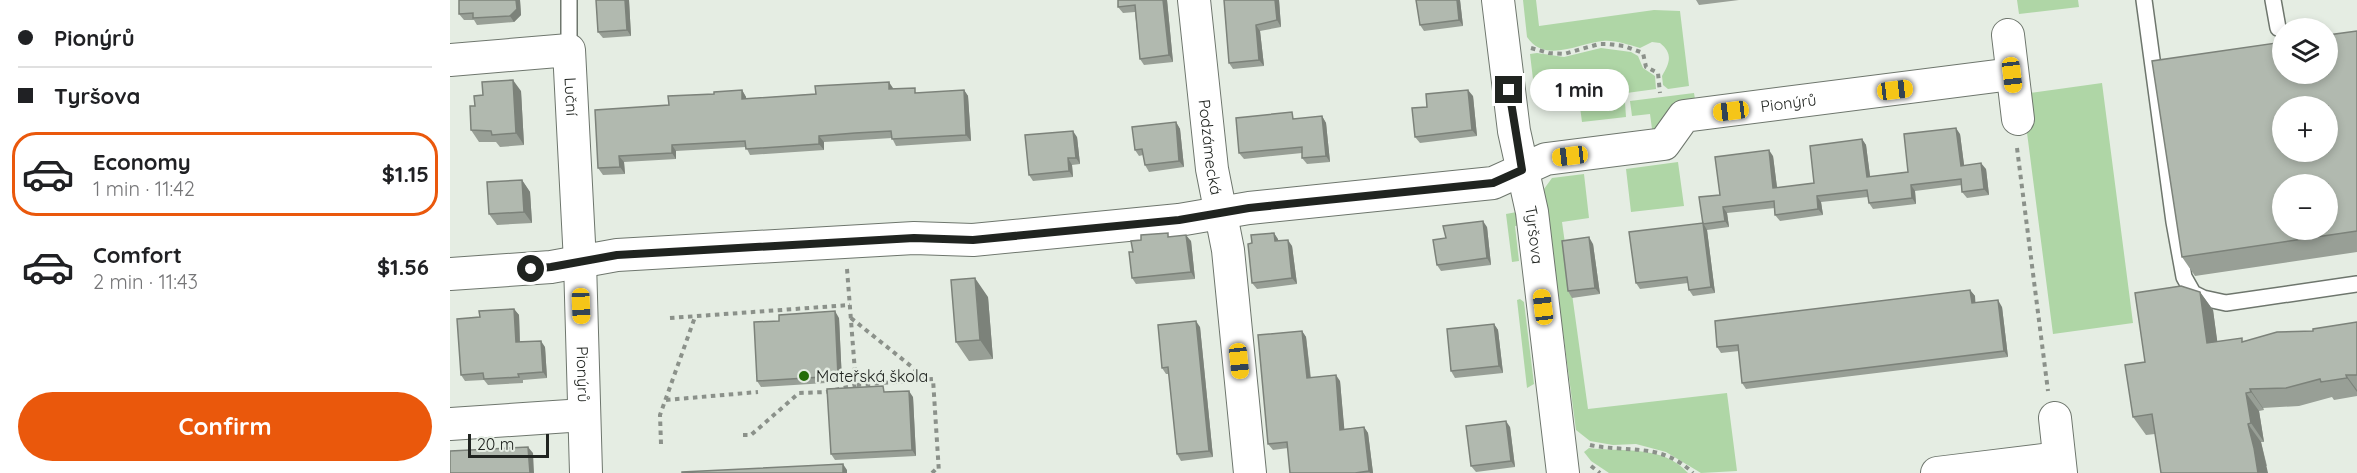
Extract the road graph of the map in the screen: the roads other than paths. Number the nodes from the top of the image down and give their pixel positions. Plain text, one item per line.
1 (569, 0) edge
2 (1194, 0) edge
3 (1498, 0) edge
4 (2144, 0) edge
5 (2273, 0) edge
6 (2276, 18) edge
7 (2008, 34) dead end
8 (569, 51) junction
9 (450, 60) edge
10 (2012, 75) junction
11 (2018, 119) road end
12 (1522, 170) junction
13 (1221, 212) junction
14 (580, 262) junction
15 (450, 274) edge
16 (2357, 284) edge
17 (584, 415) junction
18 (2055, 418) road end
19 (450, 424) edge
20 (2060, 465) edge
21 (586, 473) edge
22 (1250, 473) edge
23 (1563, 473) edge
24 (1937, 473) edge

1 - 8 lane
2 - 13 street, Podzámecká
3 - 12 street, Tyršova
4 - 16 lane
5 - 6 lane
7 - 10 street
8 - 9 street
8 - 14 street, Luční
10 - 11 street
10 - 12 street, Pionýrů
12 - 13 street, Pionýrů
12 - 23 street, Tyršova
13 - 14 street, Pionýrů
13 - 22 street, Podzámecká
14 - 15 street, Pionýrů
14 - 17 street, Pionýrů
17 - 19 street, Pionýrů
17 - 21 street, Pionýrů
18 - 20 street
20 - 24 street

